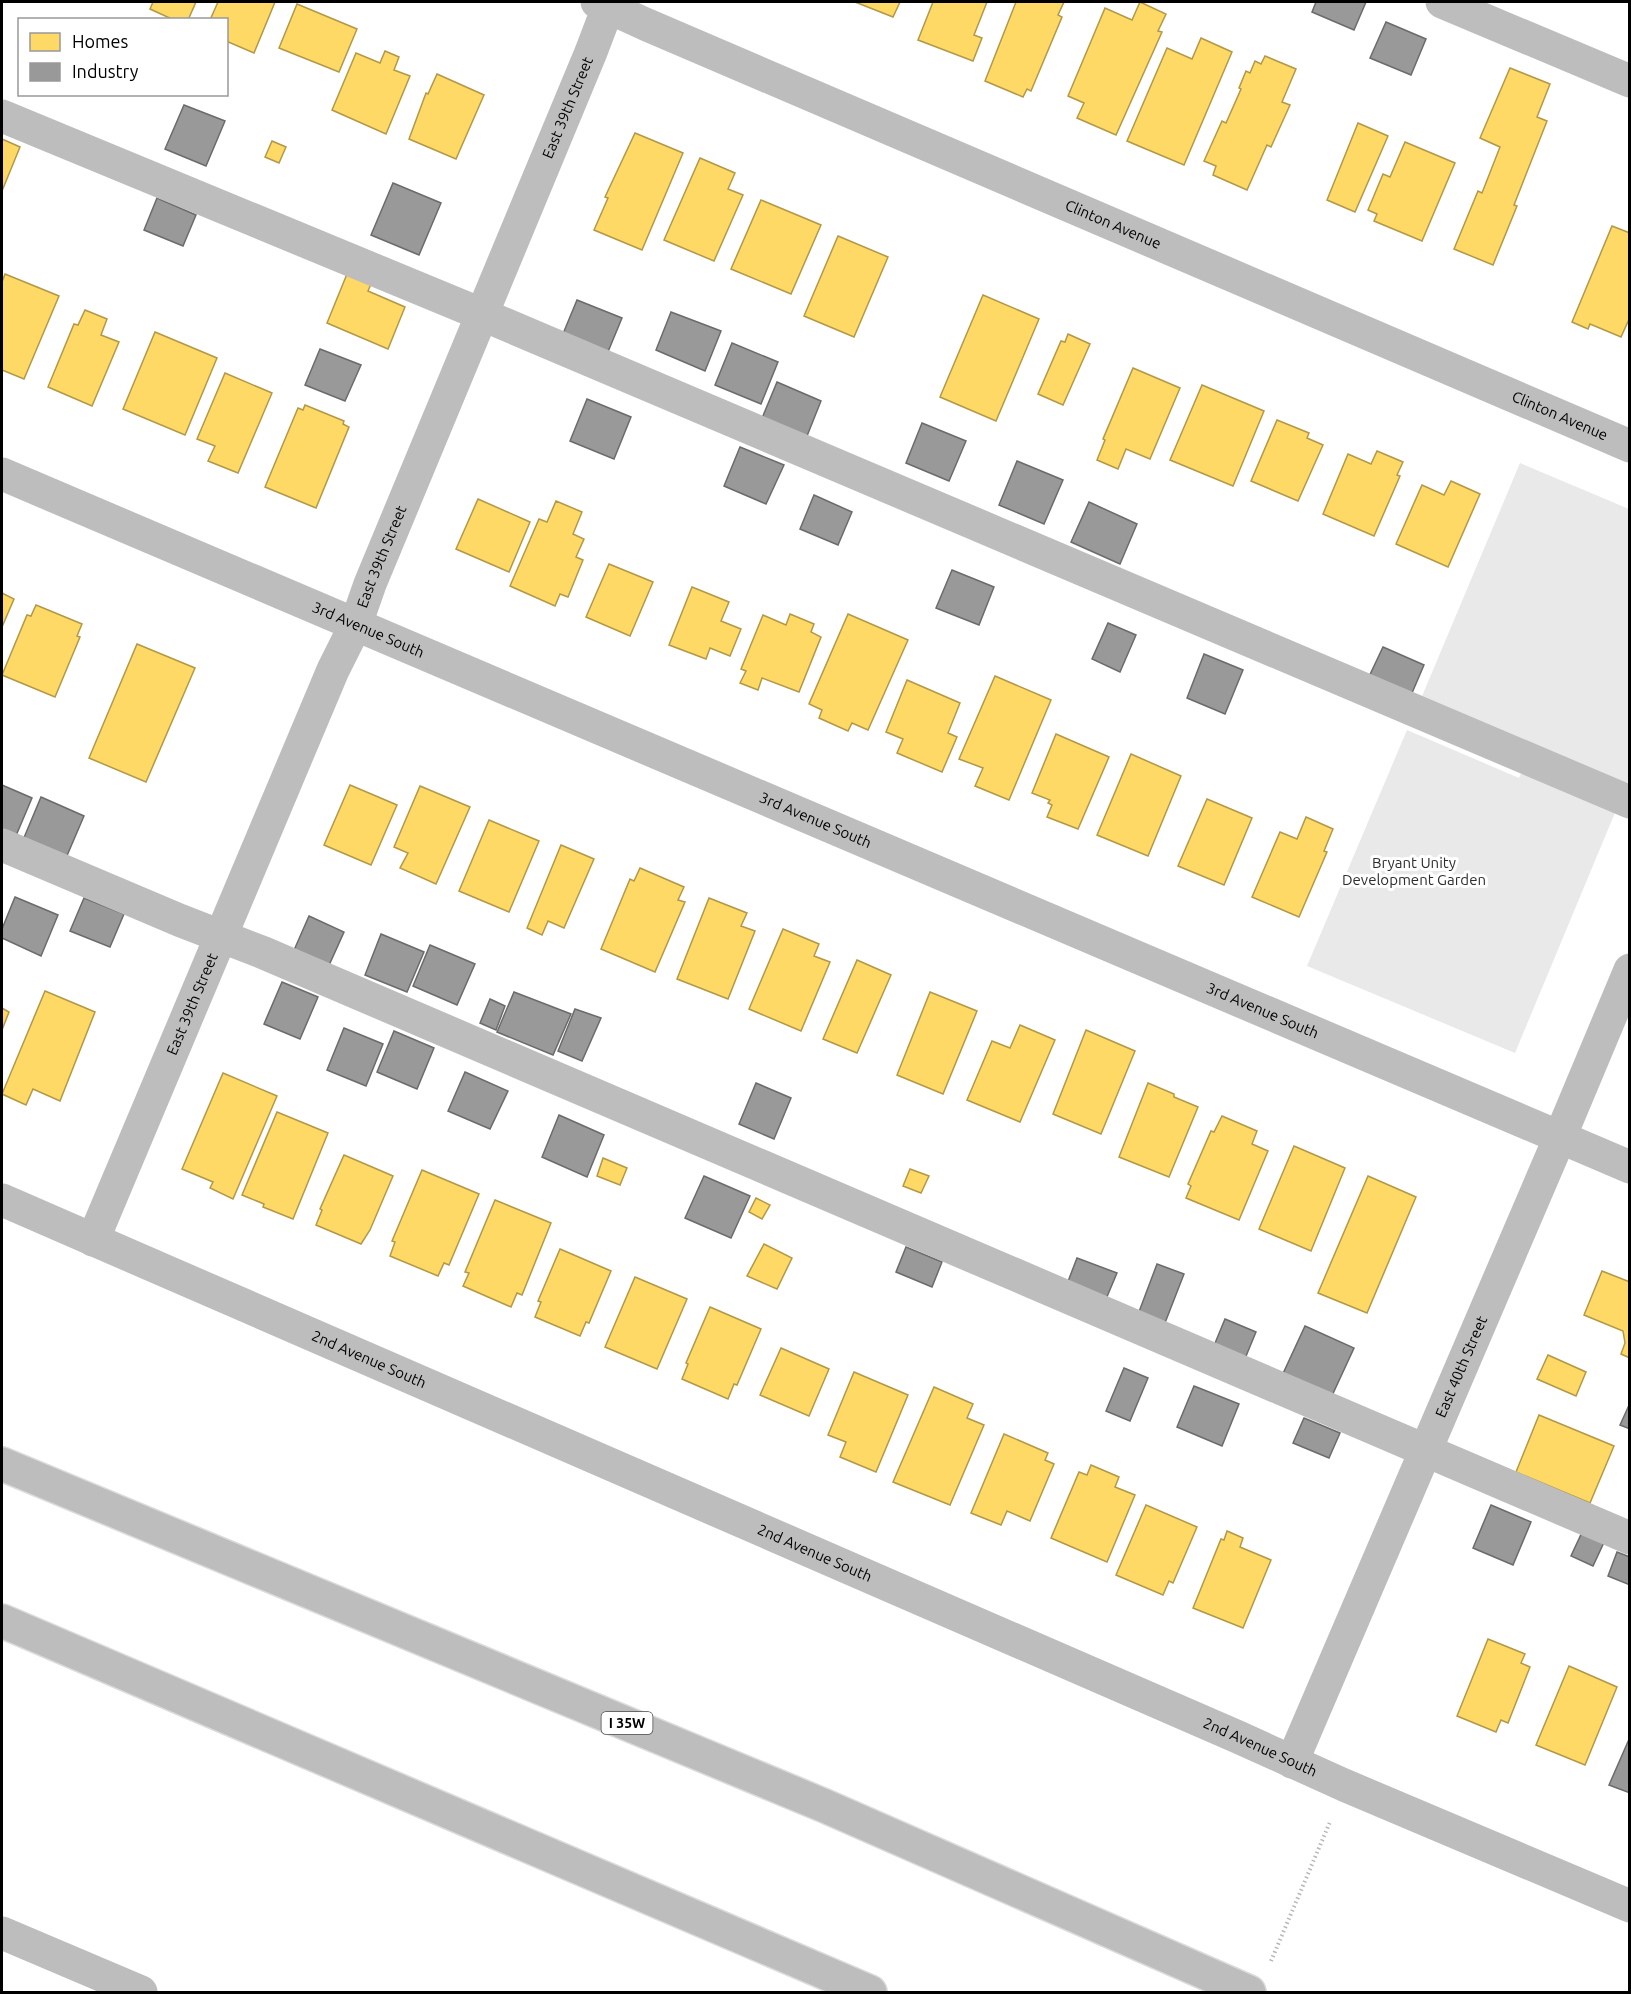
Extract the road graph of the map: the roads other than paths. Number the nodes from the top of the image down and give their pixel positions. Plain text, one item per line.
1 (1442, 2) edge
2 (605, 3) edge
3 (1629, 81) edge
4 (2, 116) edge
5 (481, 314) junction
6 (1629, 446) edge
7 (2, 474) edge
8 (356, 624) junction
9 (1629, 802) edge
10 (2, 844) edge
11 (222, 936) junction
12 (1629, 970) edge
13 (1560, 1137) junction
14 (1629, 1167) edge
15 (2, 1200) edge
16 (93, 1240) junction
17 (1424, 1449) junction
18 (2, 1464) edge
19 (1629, 1538) edge
20 (2, 1621) edge
21 (1292, 1762) junction
22 (1629, 1906) edge
23 (2, 1933) edge
24 (1258, 1982) edge
25 (141, 1992) edge
26 (870, 1992) edge

1 - 3 main road
2 - 5 main road, East 39th Street
2 - 6 main road, Clinton Avenue
4 - 5 main road
5 - 8 main road, East 39th Street
5 - 9 main road
7 - 8 main road, 3rd Avenue South
8 - 11 main road, East 39th Street
8 - 13 main road, 3rd Avenue South
10 - 11 main road
11 - 16 main road, East 39th Street
11 - 17 main road
12 - 13 main road, East 40th Street
13 - 14 main road, 3rd Avenue South
13 - 17 main road, East 40th Street
15 - 16 main road, 2nd Avenue South
16 - 21 main road, 2nd Avenue South
17 - 19 main road
17 - 21 main road, East 40th Street
18 - 24 main road, I 35W
20 - 26 main road
21 - 22 main road, 2nd Avenue South
23 - 25 main road

